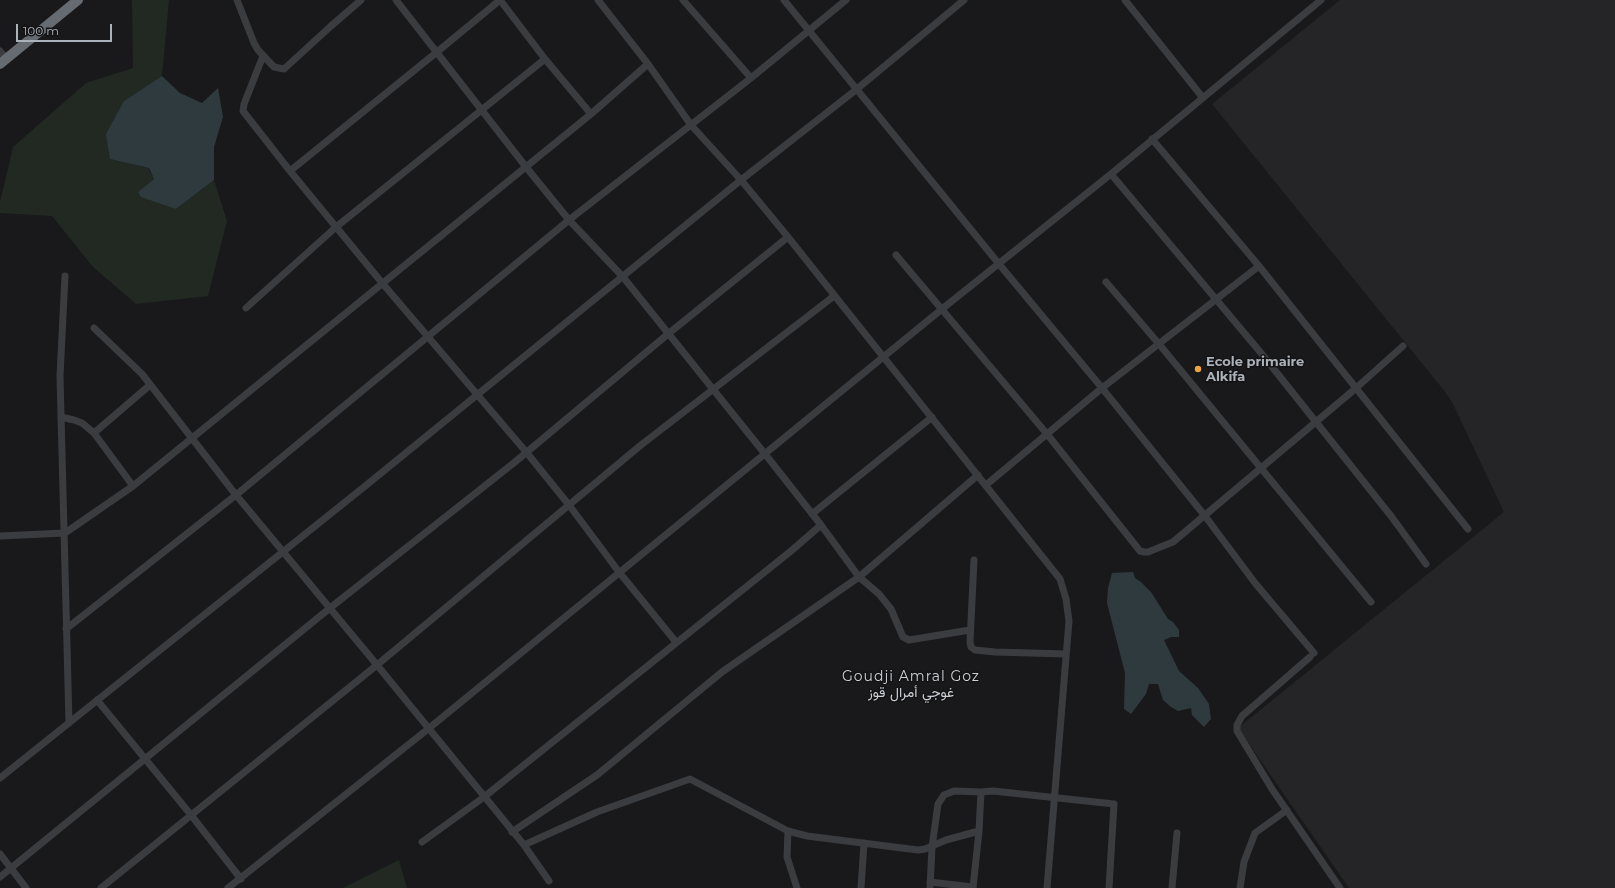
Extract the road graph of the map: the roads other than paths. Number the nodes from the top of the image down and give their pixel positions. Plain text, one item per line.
1 (78, 0) edge
2 (237, 0) edge
3 (361, 0) edge
4 (396, 0) edge
5 (500, 0) edge
6 (598, 0) edge
7 (683, 0) edge
8 (784, 0) edge
9 (846, 0) edge
10 (964, 0) edge
11 (1125, 0) edge
12 (1321, 0) edge
13 (809, 31) junction
14 (0, 51) edge
15 (438, 52) junction
16 (264, 56) junction
17 (545, 59) junction
18 (3, 62) edge
19 (648, 64) junction
20 (751, 78) junction
21 (857, 89) junction
22 (1203, 98) junction
23 (482, 112) junction
24 (591, 114) junction
25 (691, 124) junction
26 (1152, 139) junction
27 (526, 167) junction
28 (290, 171) junction
29 (1111, 174) junction
30 (741, 180) junction
31 (569, 220) junction
32 (336, 227) junction
33 (788, 237) junction
34 (896, 255) dead end
35 (999, 264) junction
36 (1259, 266) junction
37 (65, 276) dead end
38 (623, 277) junction
39 (1106, 282) dead end
40 (383, 284) junction
41 (834, 296) junction
42 (1216, 301) junction
43 (246, 308) dead end
44 (942, 309) junction
45 (94, 328) dead end
46 (668, 334) junction
47 (428, 337) junction
48 (1159, 344) junction
49 (1403, 346) dead end
50 (884, 357) junction
51 (150, 385) junction
52 (1102, 388) junction
53 (1355, 389) junction
54 (713, 390) junction
55 (478, 394) junction
56 (61, 417) junction
57 (932, 417) junction
58 (1314, 422) junction
59 (94, 433) junction
60 (1047, 434) junction
61 (190, 438) junction
62 (527, 453) junction
63 (765, 454) junction
64 (1260, 468) junction
65 (978, 475) junction
66 (986, 485) junction
67 (133, 486) junction
68 (236, 495) junction
69 (569, 505) junction
70 (812, 514) junction
71 (1205, 516) junction
72 (821, 525) junction
73 (1468, 529) dead end
74 (65, 533) junction
75 (0, 536) edge
76 (284, 551) junction
77 (974, 560) dead end
78 (1426, 564) dead end
79 (619, 572) junction
80 (859, 578) junction
81 (1371, 602) dead end
82 (330, 608) junction
83 (66, 629) junction
84 (970, 630) junction
85 (676, 642) junction
86 (1066, 654) junction
87 (377, 665) junction
88 (97, 700) junction
89 (69, 723) junction
90 (428, 729) junction
91 (145, 760) junction
92 (0, 778) edge
93 (982, 792) junction
94 (484, 797) junction
95 (1055, 798) junction
96 (1287, 810) junction
97 (191, 815) junction
98 (788, 831) junction
99 (979, 831) junction
100 (512, 832) junction
101 (1177, 833) dead end
102 (422, 842) dead end
103 (864, 843) junction
104 (524, 846) junction
105 (932, 846) junction
106 (0, 854) edge
107 (11, 868) junction
108 (0, 877) edge
109 (241, 879) junction
110 (549, 881) dead end
111 (930, 885) edge
112 (973, 887) edge
113 (26, 888) edge
114 (101, 888) edge
115 (228, 888) edge
116 (797, 888) edge
117 (861, 888) edge
118 (1047, 888) edge
119 (1109, 888) edge
120 (1172, 888) edge
121 (1240, 888) edge
122 (1340, 888) edge

1 - 18 highway
2 - 16 street
3 - 16 street
4 - 15 street
5 - 15 street
5 - 17 street
6 - 19 street
7 - 20 street
8 - 13 street
9 - 13 street
10 - 21 street
11 - 22 street
12 - 22 street
13 - 20 street
13 - 21 street
14 - 18 street
15 - 23 street
15 - 28 street
16 - 28 street
17 - 23 street
17 - 24 street
19 - 24 street
19 - 25 street
20 - 25 street
21 - 30 street
21 - 35 street
22 - 26 street
23 - 27 street
23 - 32 street
24 - 27 street
25 - 30 street
25 - 31 street
26 - 29 street
26 - 36 street
27 - 31 street
27 - 40 street
28 - 32 street
29 - 35 street
29 - 42 street
30 - 33 street
30 - 38 street
31 - 38 street
31 - 47 street
32 - 40 street
32 - 43 street
33 - 41 street
33 - 46 street
34 - 44 street
35 - 44 street
35 - 52 street
36 - 42 street
36 - 53 street
37 - 56 street
38 - 46 street
38 - 55 street
39 - 48 street
40 - 47 street
40 - 61 street
41 - 50 street
41 - 54 street
42 - 48 street
42 - 58 street
44 - 50 street
44 - 60 street
45 - 51 street
46 - 54 street
46 - 62 street
47 - 55 street
47 - 68 street
48 - 52 street
48 - 64 street
49 - 53 street
50 - 57 street
50 - 63 street
51 - 59 street
51 - 61 street
52 - 60 street
52 - 71 street
53 - 58 street
53 - 73 street
54 - 63 street
54 - 69 street
55 - 62 street
55 - 76 street
56 - 59 street
56 - 74 street
57 - 65 street
57 - 70 street
58 - 64 street
58 - 78 street
59 - 67 street
60 - 66 street
60 - 71 street
61 - 67 street
61 - 68 street
62 - 69 street
62 - 82 street
63 - 70 street
63 - 79 street
64 - 71 street
64 - 81 street
65 - 66 street
65 - 80 street
66 - 86 street
67 - 74 street
68 - 76 street
68 - 83 street
69 - 79 street
69 - 87 street
70 - 72 street
71 - 96 street
72 - 80 street
72 - 85 street
74 - 75 street
74 - 83 street
76 - 82 street
76 - 88 street
77 - 84 street
79 - 85 street
79 - 90 street
80 - 84 street
80 - 100 street
82 - 87 street
82 - 91 street
83 - 89 street
84 - 86 street
85 - 94 street
86 - 95 street
87 - 90 street
87 - 97 street
88 - 89 street
88 - 91 street
89 - 92 street
90 - 94 street
90 - 109 street
91 - 97 street
91 - 107 street
93 - 95 street
93 - 99 street
93 - 105 street
94 - 100 street
94 - 102 street
95 - 118 street
95 - 119 street
96 - 121 street
96 - 122 street
97 - 109 street
97 - 114 street
98 - 103 street
98 - 104 street
98 - 116 street
99 - 105 street
99 - 112 street
100 - 104 street
101 - 120 street
103 - 105 street
103 - 117 street
104 - 110 street
105 - 111 street
106 - 107 street
107 - 108 street
107 - 113 street
109 - 115 street
111 - 112 street

